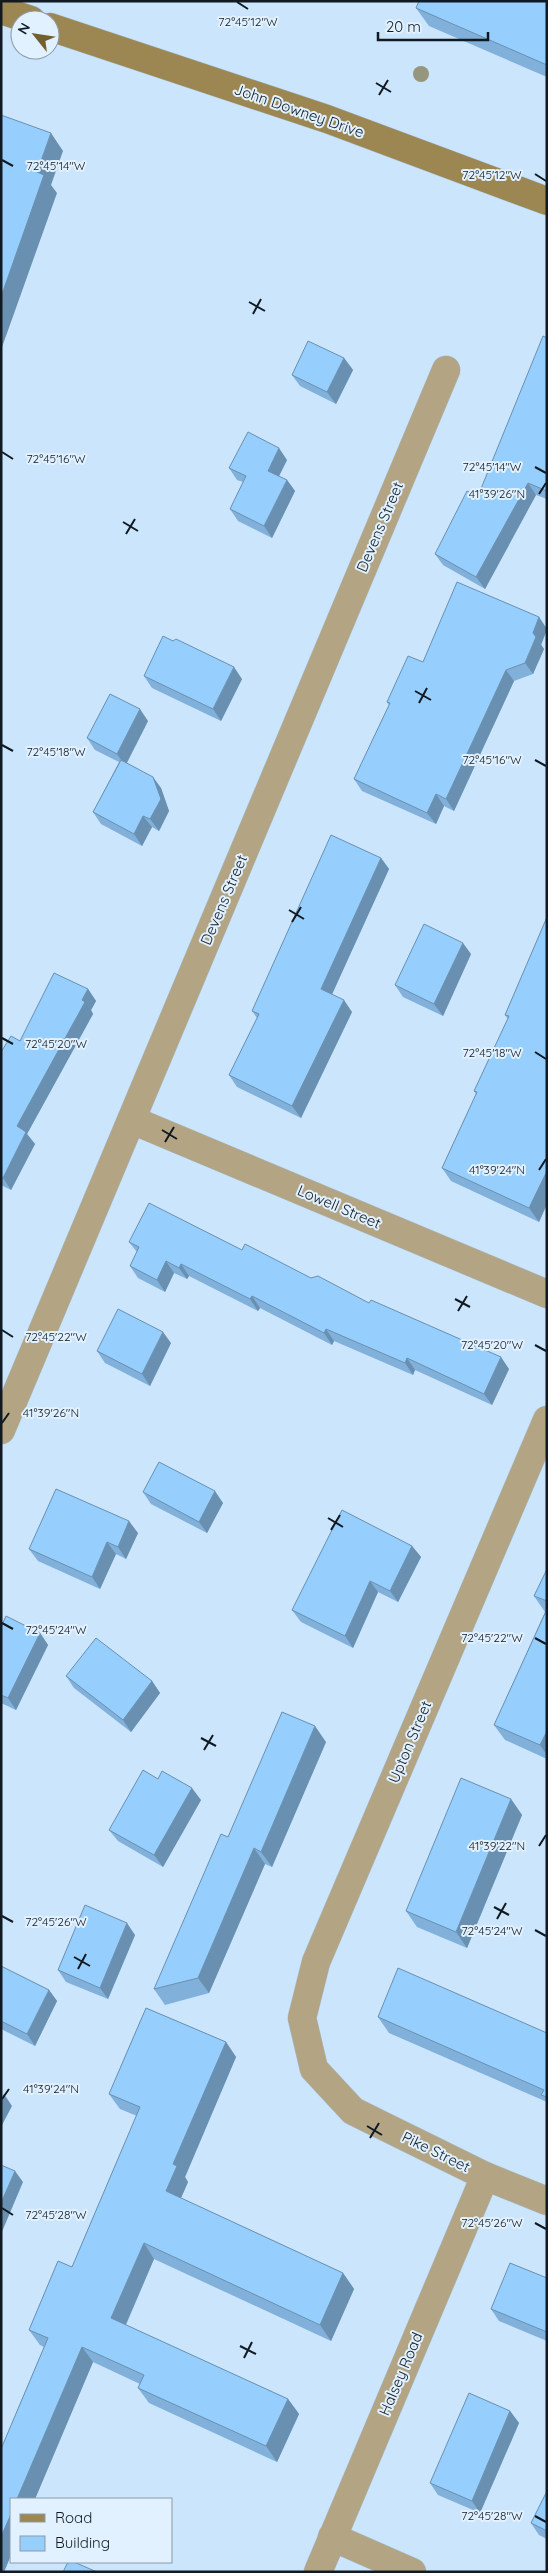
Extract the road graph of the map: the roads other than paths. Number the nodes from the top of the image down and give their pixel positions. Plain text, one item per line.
1 (60, 29) edge
2 (547, 201) edge
3 (446, 370) dead end
4 (132, 1120) junction
5 (547, 1294) edge
6 (547, 1420) edge
7 (1, 1430) edge
8 (314, 2069) joint
9 (485, 2176) junction
10 (547, 2201) edge
11 (332, 2537) junction
12 (318, 2572) edge
13 (412, 2572) edge

1 - 2 street, John Downey Drive
3 - 4 street, Devens Street
4 - 5 street, Lowell Street
4 - 7 street, Devens Street
6 - 8 street, Upton Street
8 - 9 street, Pike Street
9 - 10 street, Pike Street
9 - 11 street, Halsey Road
11 - 12 street, Halsey Road
11 - 13 street

